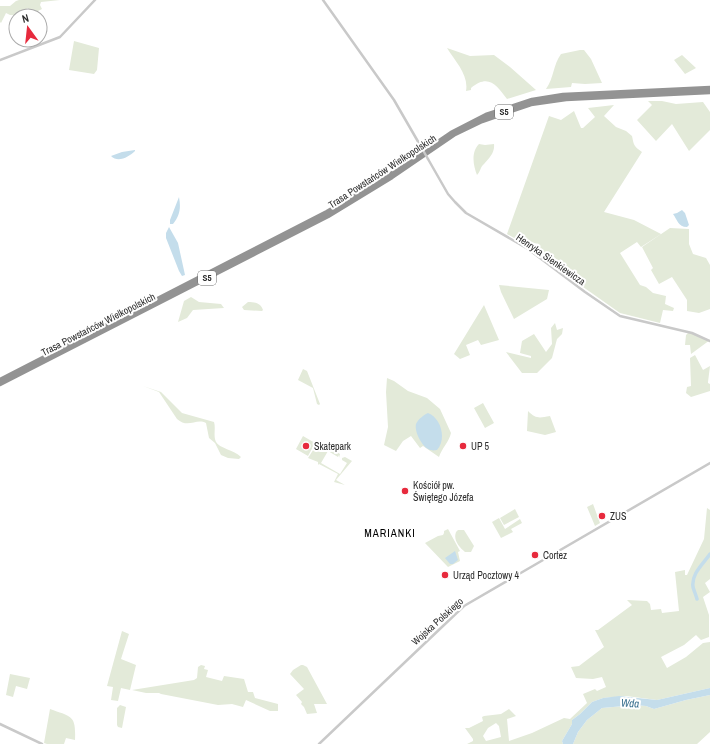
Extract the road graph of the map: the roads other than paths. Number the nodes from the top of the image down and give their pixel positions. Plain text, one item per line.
1 (95, 0) edge
2 (323, 0) edge
3 (0, 60) edge
4 (710, 88) edge
5 (710, 92) edge
6 (611, 94) junction
7 (618, 94) junction
8 (710, 341) edge
9 (0, 380) edge
10 (0, 384) edge
11 (710, 463) edge
12 (0, 724) edge
13 (42, 744) edge
14 (319, 744) edge

1 - 3 street
2 - 8 street, Henryka Sienkiewicza, bridge
4 - 7 highway, Trasa Powstańców Wielkopolskich / S5
5 - 7 highway, Trasa Powstańców Wielkopolskich / S5
6 - 7 highway, Trasa Powstańców Wielkopolskich / S5
6 - 9 highway, Trasa Powstańców Wielkopolskich / S5
6 - 10 highway, Trasa Powstańców Wielkopolskich / S5
11 - 14 street, Wojska Polskiego
12 - 13 street

